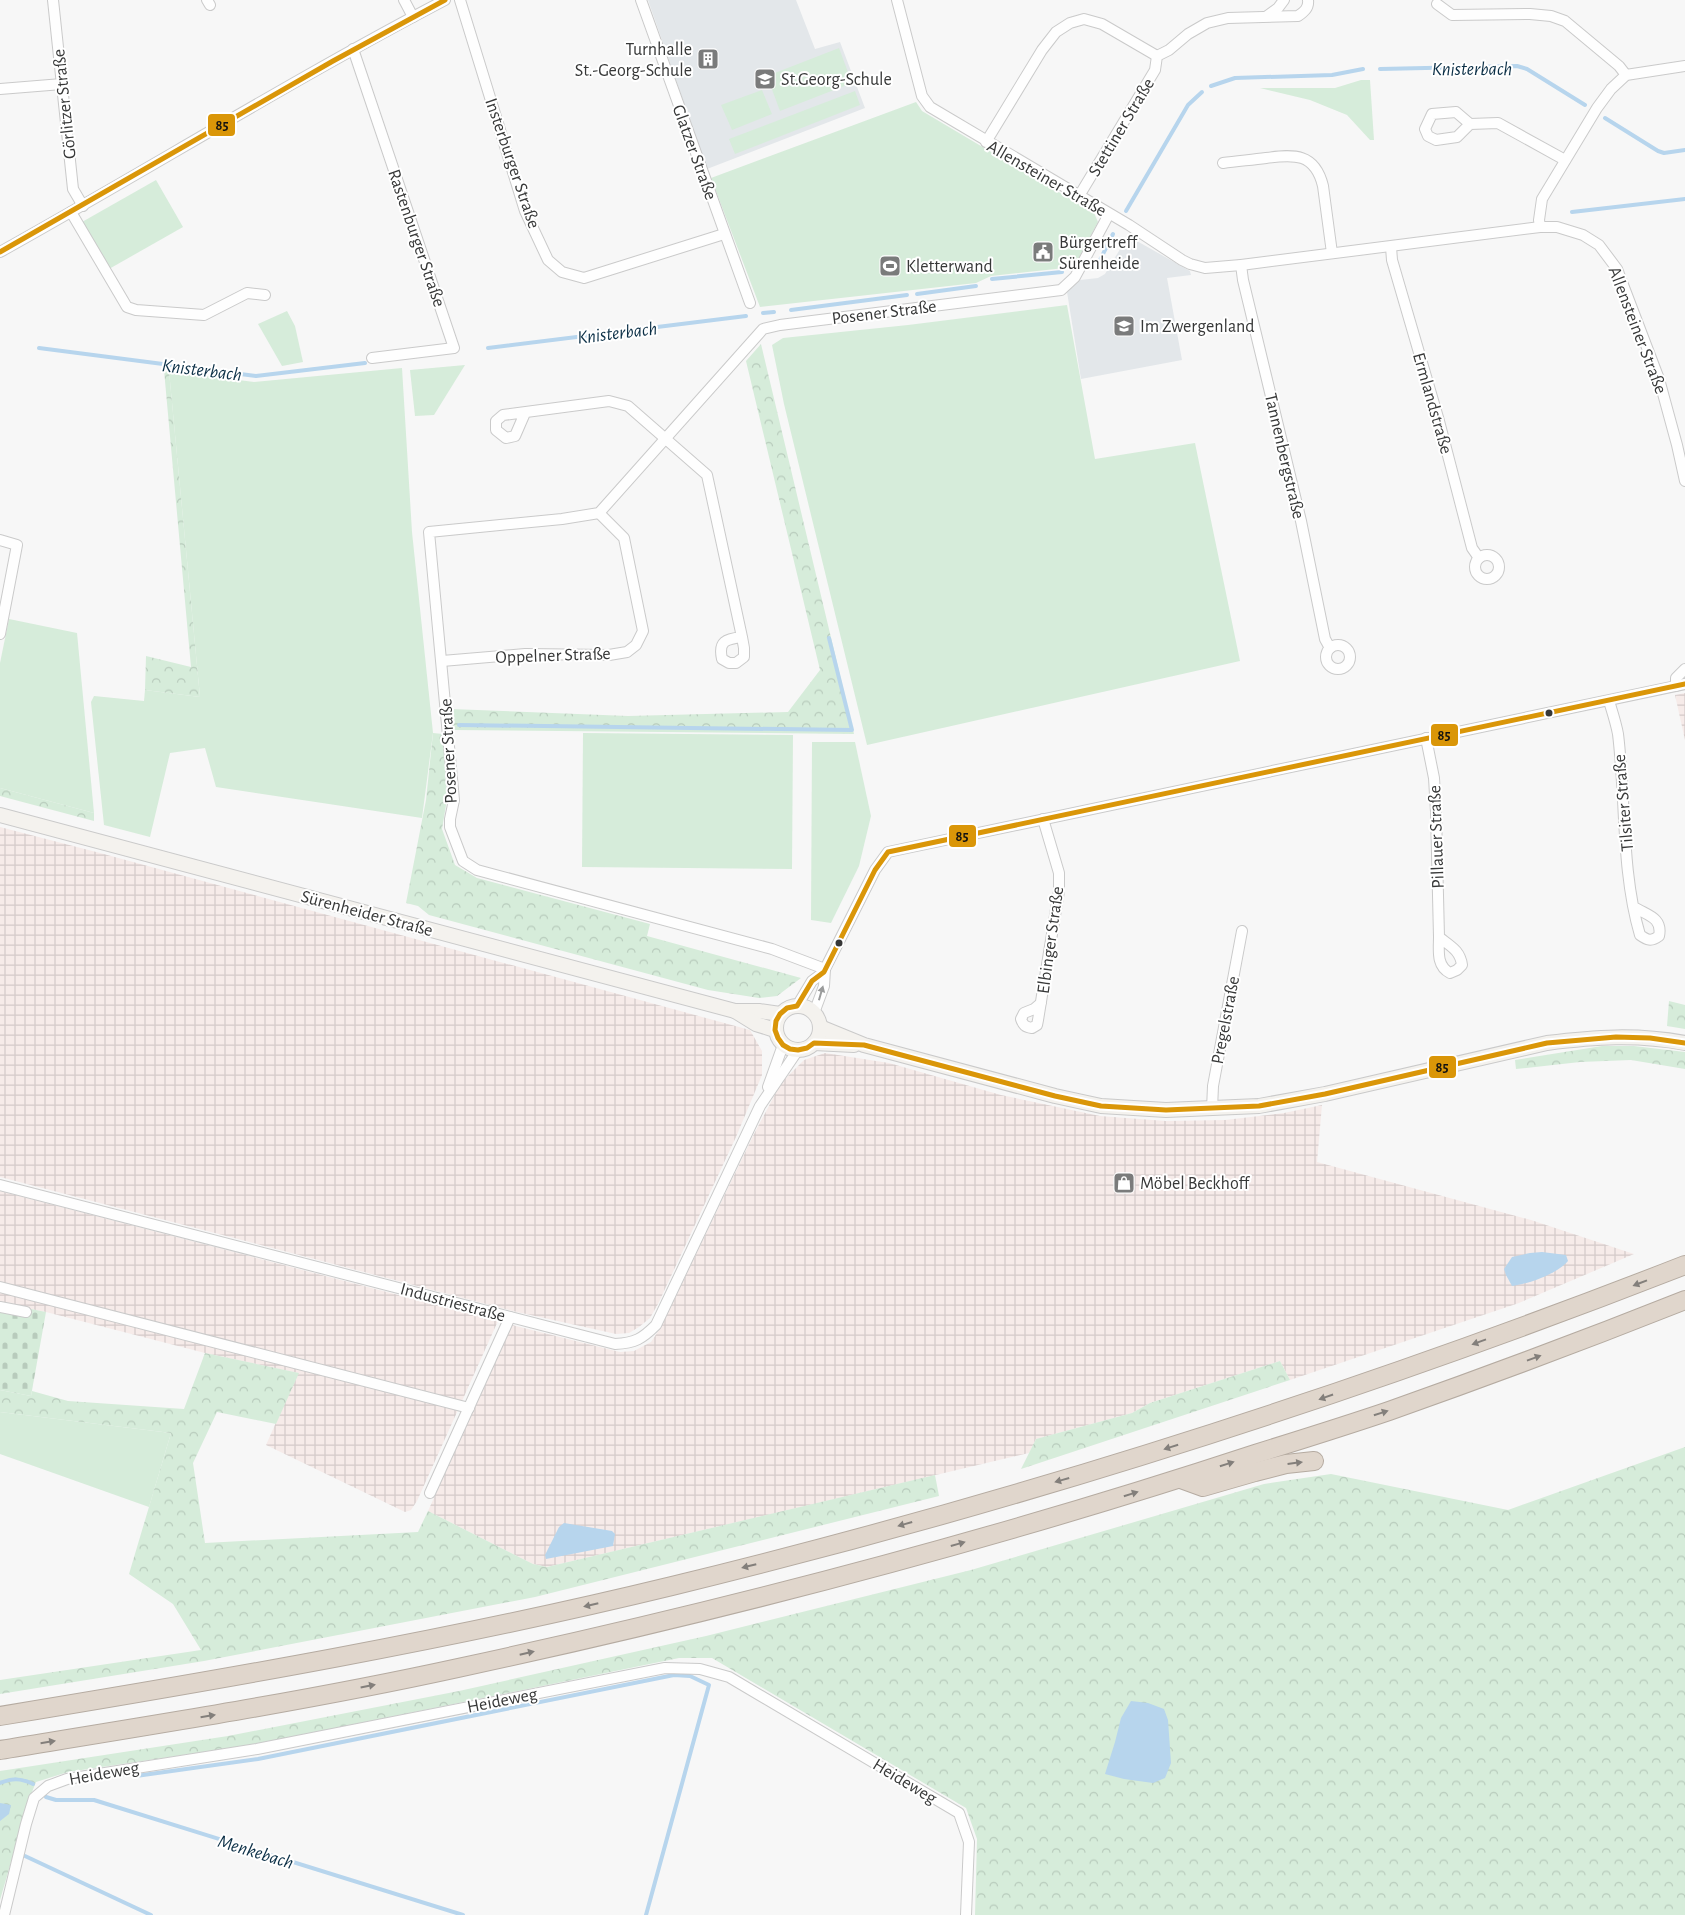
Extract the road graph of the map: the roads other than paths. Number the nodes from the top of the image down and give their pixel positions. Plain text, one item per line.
1 (53, 0) edge
2 (404, 0) edge
3 (445, 0) edge
4 (460, 0) edge
5 (641, 0) edge
6 (897, 0) edge
7 (1284, 0) edge
8 (1308, 0) edge
9 (1437, 4) dead end
10 (1266, 16) junction
11 (413, 17) junction
12 (353, 49) junction
13 (1157, 56) junction
14 (1685, 66) edge
15 (1626, 75) junction
16 (62, 84) junction
17 (0, 89) edge
18 (1470, 124) dead end
19 (986, 142) junction
20 (1565, 160) junction
21 (1223, 163) dead end
22 (1079, 196) junction
23 (83, 206) junction
24 (71, 212) junction
25 (1109, 214) junction
26 (1540, 227) junction
27 (724, 234) junction
28 (1390, 247) junction
29 (0, 252) edge
30 (1332, 253) junction
31 (1241, 265) junction
32 (265, 295) dead end
33 (750, 303) dead end
34 (372, 358) dead end
35 (525, 413) dead end
36 (665, 439) junction
37 (1685, 480) edge
38 (599, 513) junction
39 (0, 540) edge
40 (1479, 558) dead end
41 (0, 634) edge
42 (742, 636) dead end
43 (1330, 648) dead end
44 (442, 661) junction
45 (1685, 669) edge
46 (1680, 685) edge
47 (1609, 701) junction
48 (1426, 738) junction
49 (0, 815) edge
50 (1043, 820) junction
51 (1634, 906) dead end
52 (1242, 931) dead end
53 (1439, 937) dead end
54 (824, 970) junction
55 (1040, 1003) dead end
56 (797, 1006) junction
57 (735, 1011) junction
58 (814, 1013) junction
59 (780, 1014) junction
60 (820, 1027) junction
61 (775, 1030) junction
62 (814, 1043) junction
63 (1685, 1043) edge
64 (783, 1045) junction
65 (864, 1045) junction
66 (798, 1050) junction
67 (765, 1097) junction
68 (1212, 1109) junction
69 (0, 1184) edge
70 (1685, 1265) edge
71 (0, 1287) edge
72 (1685, 1300) edge
73 (0, 1307) edge
74 (26, 1312) dead end
75 (510, 1317) junction
76 (468, 1408) junction
77 (1314, 1461) dead end
78 (1181, 1479) junction
79 (430, 1493) dead end
80 (0, 1716) edge
81 (0, 1750) edge
82 (4, 1915) edge
83 (966, 1915) edge

1 - 16 street, Görlitzer Straße
2 - 11 street
3 - 11 street
4 - 27 street, Insterburger Straße
5 - 27 street, Glatzer Straße
6 - 19 street, Allensteiner Straße
7 - 10 street
8 - 10 street, Stettiner Straße
9 - 15 street
10 - 13 street, Stettiner Straße
11 - 12 street
12 - 23 street
12 - 34 street, Rastenburger Straße
13 - 19 street, Stettiner Straße
13 - 22 street, Stettiner Straße
14 - 15 street
15 - 20 street
16 - 17 street
16 - 23 street, Görlitzer Straße
18 - 20 street
19 - 22 street, Allensteiner Straße
20 - 26 street
21 - 30 street
22 - 25 street, Allensteiner Straße
23 - 24 street
24 - 29 street
24 - 32 street
25 - 31 street, Allensteiner Straße
25 - 36 street, Posener Straße
26 - 28 street, Allensteiner Straße
26 - 37 street, Allensteiner Straße
27 - 33 street, Glatzer Straße
28 - 30 street, Allensteiner Straße
28 - 40 street, Ermlandstraße
30 - 31 street, Allensteiner Straße
31 - 43 street, Tannenbergstraße
35 - 36 street
36 - 38 street, Posener Straße
36 - 42 street
38 - 44 street, Posener Straße
38 - 44 street, Oppelner Straße
39 - 41 street
44 - 54 street, Posener Straße
45 - 46 street
46 - 47 street
47 - 48 street
47 - 51 street, Tilsiter Straße
48 - 50 street
48 - 53 street, Pillauer Straße
49 - 57 main road, Sürenheider Straße
50 - 54 street
50 - 55 street, Elbinger Straße
52 - 68 street, Pregelstraße
54 - 56 street
58 -> 54 street
56 - 58 main road
56 - 59 main road
57 - 59 main road, Sürenheider Straße
57 - 61 main road, Sürenheider Straße
58 - 60 main road
59 - 61 main road
60 - 62 main road
60 - 65 main road
61 - 64 main road
62 - 65 main road
62 - 66 main road
63 - 68 main road
64 - 66 main road
64 - 67 street, Industriestraße
65 - 68 main road
66 - 67 street, Industriestraße
67 - 75 street, Industriestraße
69 - 75 street, Industriestraße
70 -> 80 highway
71 - 76 street
78 -> 72 highway
73 - 74 street
75 - 76 street
76 - 79 street
78 -> 77 highway
81 -> 78 highway
82 - 83 street, Heideweg

